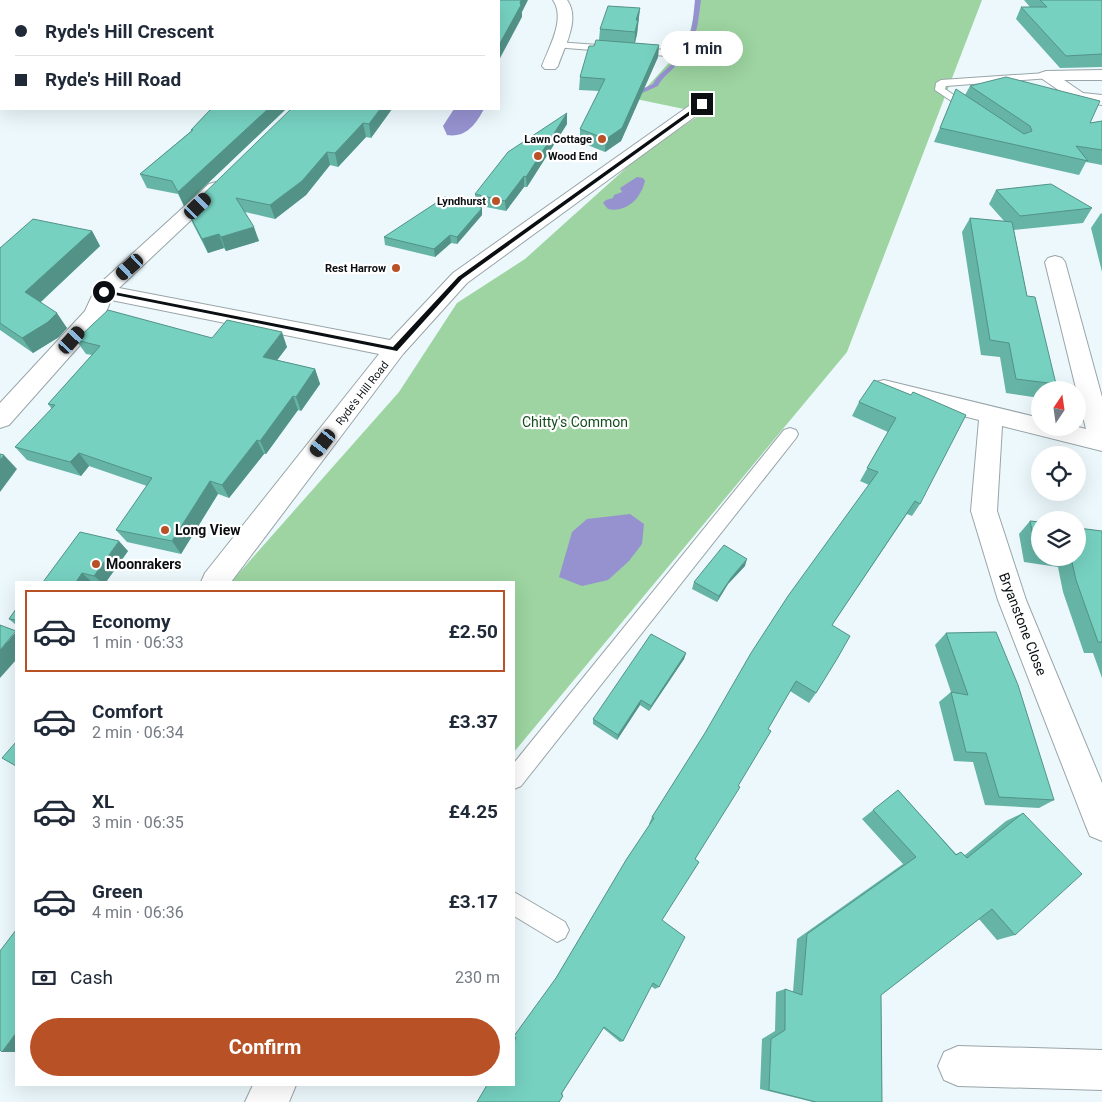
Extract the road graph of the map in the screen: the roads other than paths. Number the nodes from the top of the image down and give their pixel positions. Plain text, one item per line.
1 (560, 0) edge
2 (557, 45) junction
3 (667, 54) dead end
4 (550, 66) dead end
5 (1102, 75) edge
6 (1046, 76) junction
7 (1102, 100) edge
8 (702, 104) dead end
9 (979, 116) edge
10 (226, 178) edge
11 (1055, 262) dead end
12 (104, 292) junction
13 (395, 350) junction
14 (884, 388) edge
15 (991, 416) junction
16 (0, 419) edge
17 (790, 434) dead end
18 (1102, 442) edge
19 (216, 581) edge
20 (515, 778) edge
21 (1102, 824) edge
22 (515, 903) edge
23 (557, 930) dead end
24 (958, 1066) dead end
25 (1102, 1070) edge
26 (275, 1086) edge
27 (266, 1102) edge

1 - 2 street
2 - 3 lane
2 - 4 street
5 - 6 street
6 - 7 street
6 - 9 lane
8 - 13 street, Ryde's Hill Road
10 - 12 street
11 - 18 street
12 - 13 street
12 - 16 street
13 - 19 street, Ryde's Hill Road
14 - 15 street
15 - 18 street
15 - 21 street, Bryanstone Close
17 - 20 lane
22 - 23 lane
24 - 25 street
26 - 27 street

